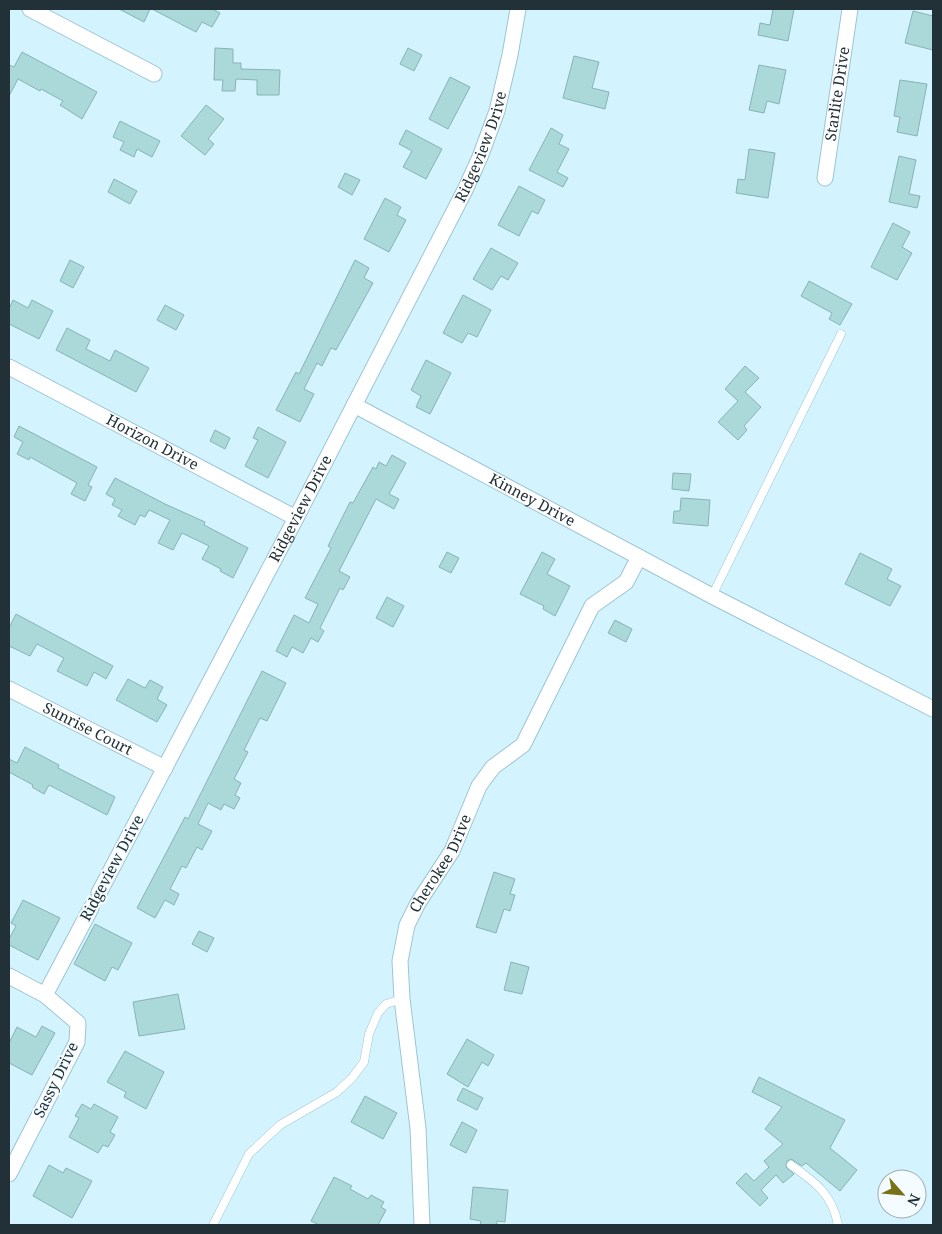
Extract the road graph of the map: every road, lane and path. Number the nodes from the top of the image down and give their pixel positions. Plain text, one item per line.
1 (30, 9) edge
2 (518, 9) edge
3 (850, 9) edge
4 (154, 74) dead end
5 (825, 178) dead end
6 (841, 334) dead end
7 (9, 367) edge
8 (354, 405) junction
9 (296, 518) junction
10 (639, 557) junction
11 (712, 596) junction
12 (9, 689) edge
13 (933, 709) edge
14 (165, 768) junction
15 (99, 893) joint
16 (91, 908) joint
17 (9, 976) edge
18 (45, 995) junction
19 (402, 998) junction
20 (791, 1165) dead end
21 (9, 1174) edge
22 (213, 1225) edge
23 (422, 1225) edge
24 (838, 1225) edge

1 - 4 street
2 - 8 street, Ridgeview Drive
3 - 5 street, Starlite Drive
6 - 11 lane
7 - 9 street, Horizon Drive
8 - 9 street, Ridgeview Drive
8 - 10 street, Kinney Drive
9 - 14 street, Ridgeview Drive
10 - 11 street, Kinney Drive
10 - 19 street, Cherokee Drive
11 - 13 street, Kinney Drive
12 - 14 street, Sunrise Court
14 - 15 street, Ridgeview Drive
15 - 16 lane, Ridgeview Drive
16 - 18 street, Ridgeview Drive
17 - 18 street
18 - 21 street, Sassy Drive
19 - 22 lane
19 - 23 street, Cherokee Drive
20 - 24 lane

